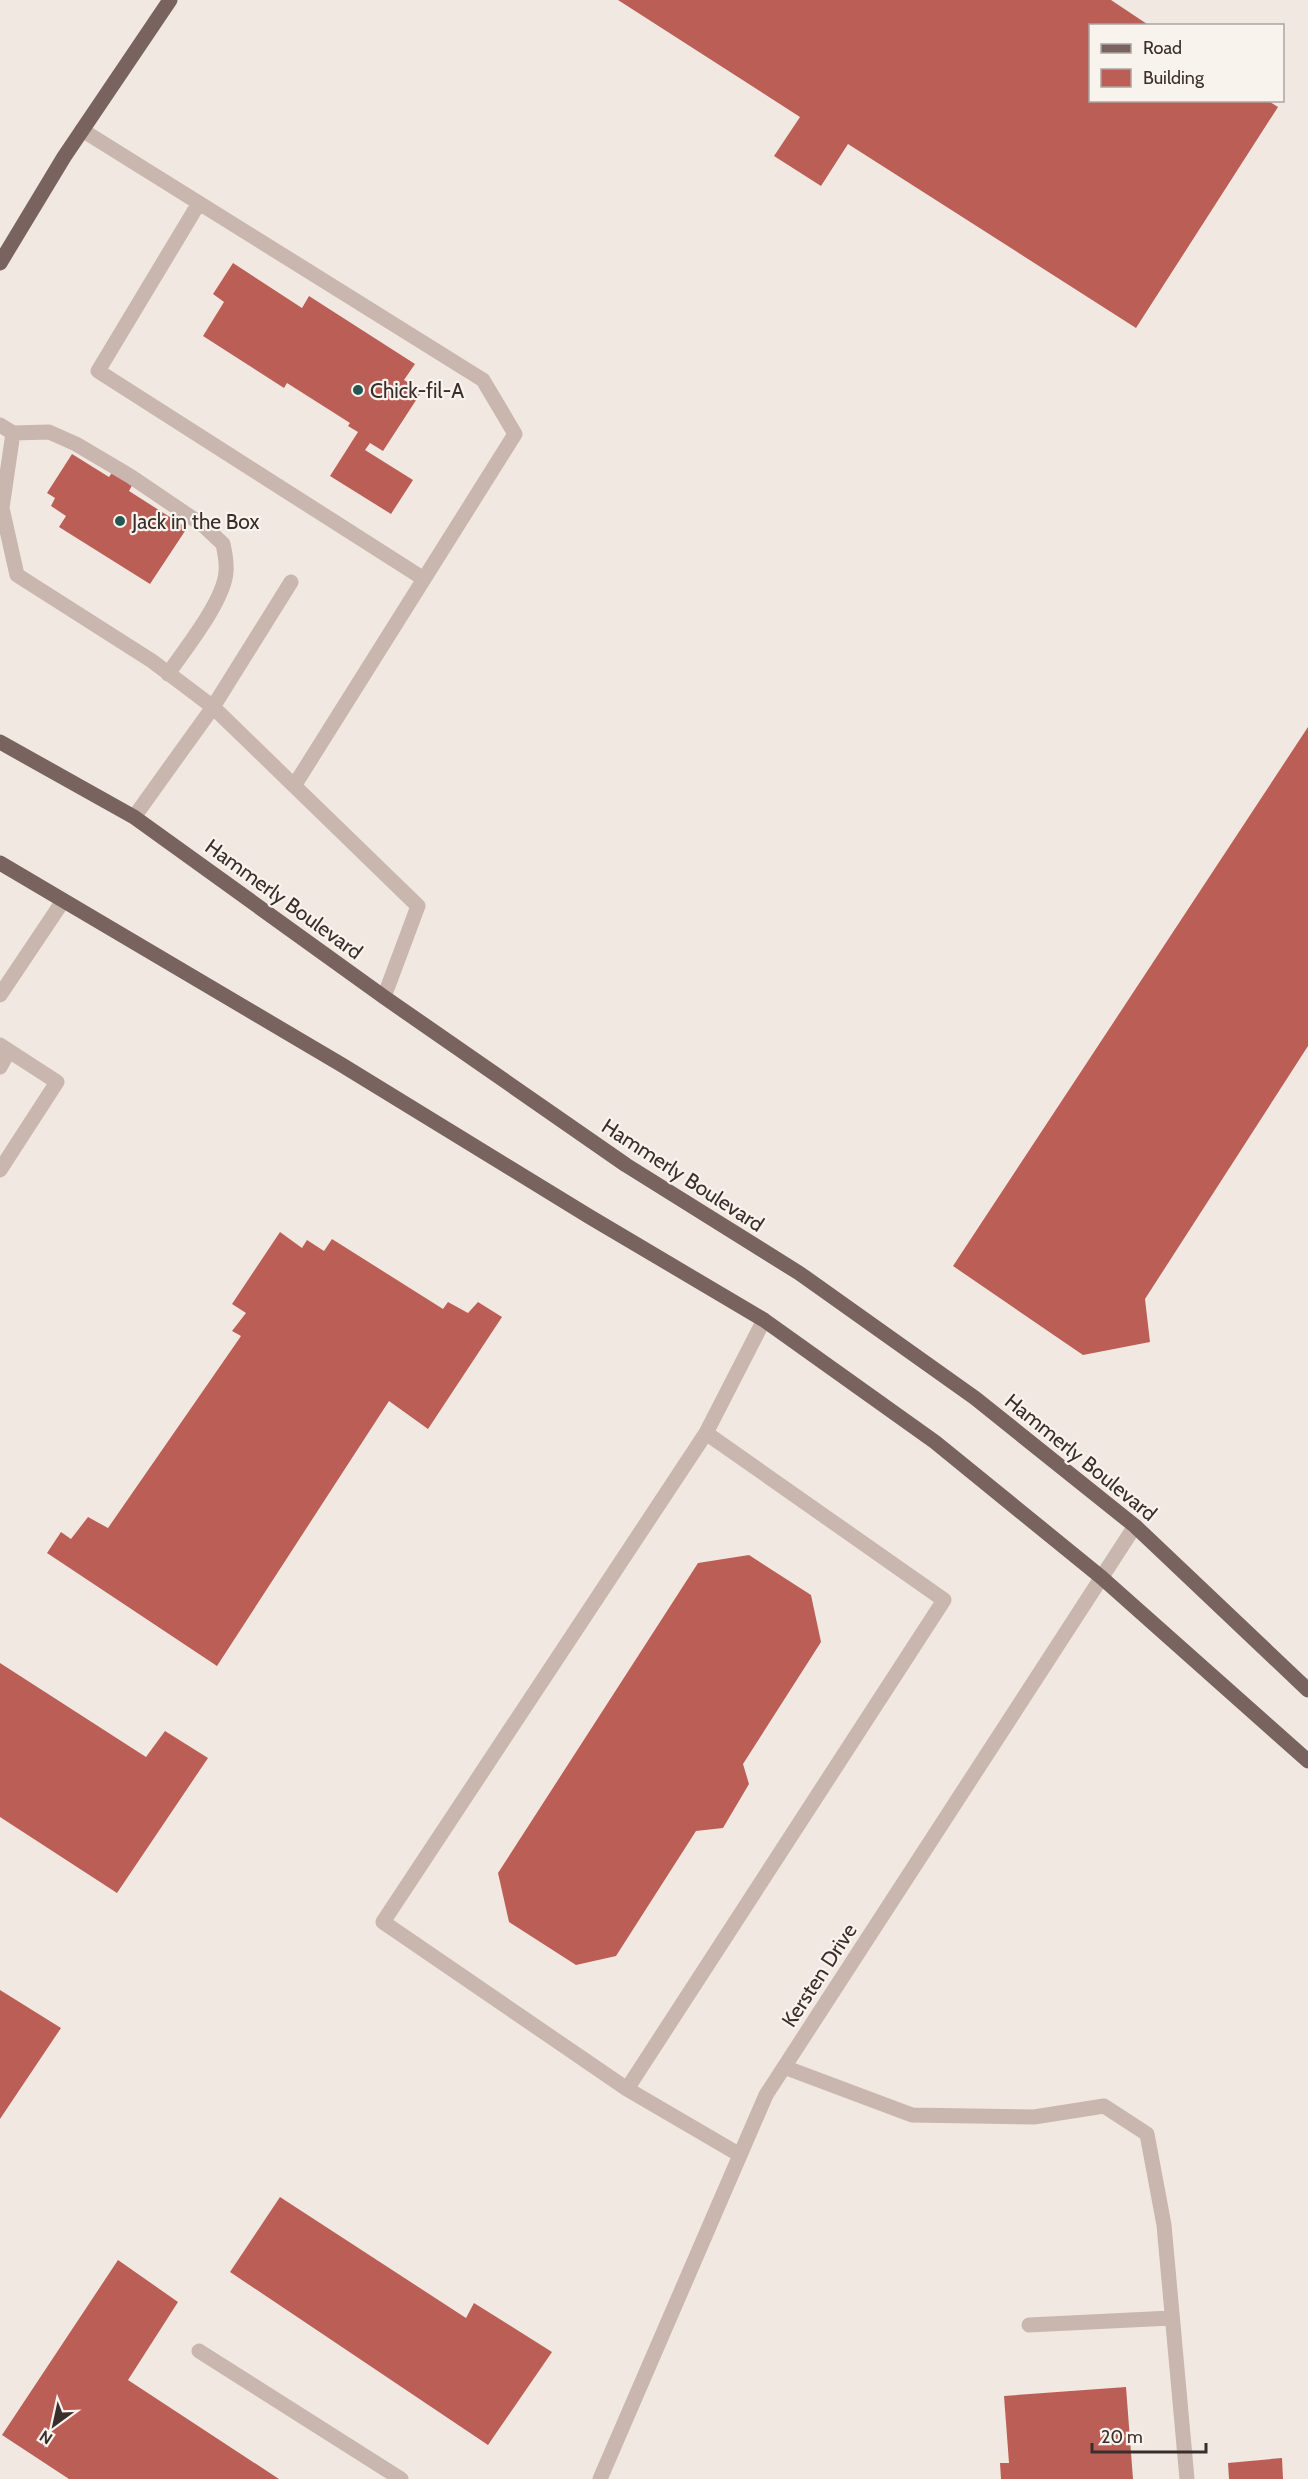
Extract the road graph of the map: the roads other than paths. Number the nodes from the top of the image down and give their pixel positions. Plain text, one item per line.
1 (170, 0) edge
2 (82, 130) junction
3 (200, 203) junction
4 (0, 263) edge
5 (6, 429) edge
6 (424, 579) junction
7 (291, 582) dead end
8 (168, 674) junction
9 (213, 707) junction
10 (1, 741) edge
11 (294, 786) junction
12 (134, 817) junction
13 (0, 863) edge
14 (63, 901) junction
15 (0, 995) edge
16 (384, 997) junction
17 (5, 1048) edge
18 (0, 1066) edge
19 (0, 1170) edge
20 (764, 1320) junction
21 (706, 1433) junction
22 (1135, 1526) junction
23 (1101, 1577) junction
24 (1308, 1690) edge
25 (1308, 1761) edge
26 (784, 2067) junction
27 (627, 2089) junction
28 (740, 2155) junction
29 (1171, 2318) junction
30 (1029, 2325) dead end
31 (199, 2351) dead end
32 (401, 2479) edge
33 (600, 2479) edge
34 (1187, 2479) edge

1 - 2 main road
2 - 3 street
2 - 4 main road
3 - 6 street
3 - 6 street
5 - 8 street
5 - 8 street
6 - 11 street
7 - 9 street
8 - 9 street
9 - 11 street
9 - 12 street
10 - 12 main road, Hammerly Boulevard
11 - 16 street
12 - 16 main road, Hammerly Boulevard
13 - 14 main road
14 - 15 street
14 - 20 main road
16 - 22 main road, Hammerly Boulevard
17 - 18 street
17 - 19 street
20 - 21 street
20 - 23 main road
21 - 27 street
21 - 27 street
22 - 23 street, Kersten Drive
22 - 24 main road, Hammerly Boulevard
23 - 25 main road
23 - 26 street, Kersten Drive
26 - 28 street, Kersten Drive
26 - 29 street
27 - 28 street
28 - 33 street, Kersten Drive
29 - 30 street
29 - 34 street
31 - 32 street

